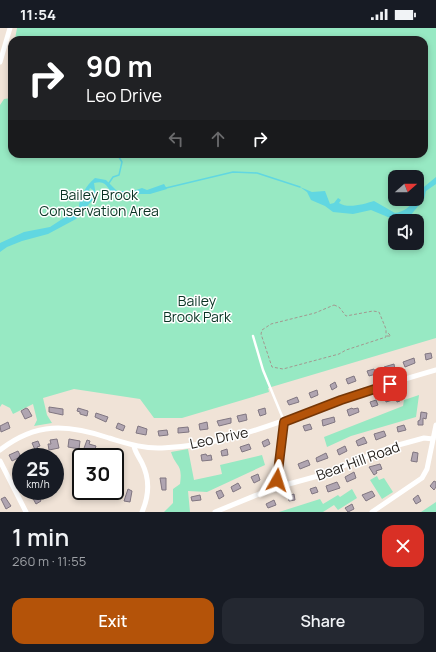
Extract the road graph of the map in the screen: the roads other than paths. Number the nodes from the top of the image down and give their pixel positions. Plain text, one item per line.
1 (10, 28) edge
2 (0, 62) edge
3 (253, 336) dead end
4 (436, 370) edge
5 (284, 422) junction
6 (436, 425) edge
7 (433, 439) junction
8 (134, 446) junction
9 (0, 450) edge
10 (0, 461) edge
11 (278, 487) junction
12 (26, 512) edge
13 (142, 512) edge
14 (215, 512) edge
15 (372, 512) edge

1 - 2 street
3 - 5 lane
4 - 5 street, Leo Drive
5 - 8 street, Leo Drive
5 - 11 street
6 - 7 street
7 - 11 street, Bear Hill Road
7 - 15 street
8 - 9 street, Leo Drive
8 - 13 street
10 - 12 street
11 - 14 street, Bear Hill Road

